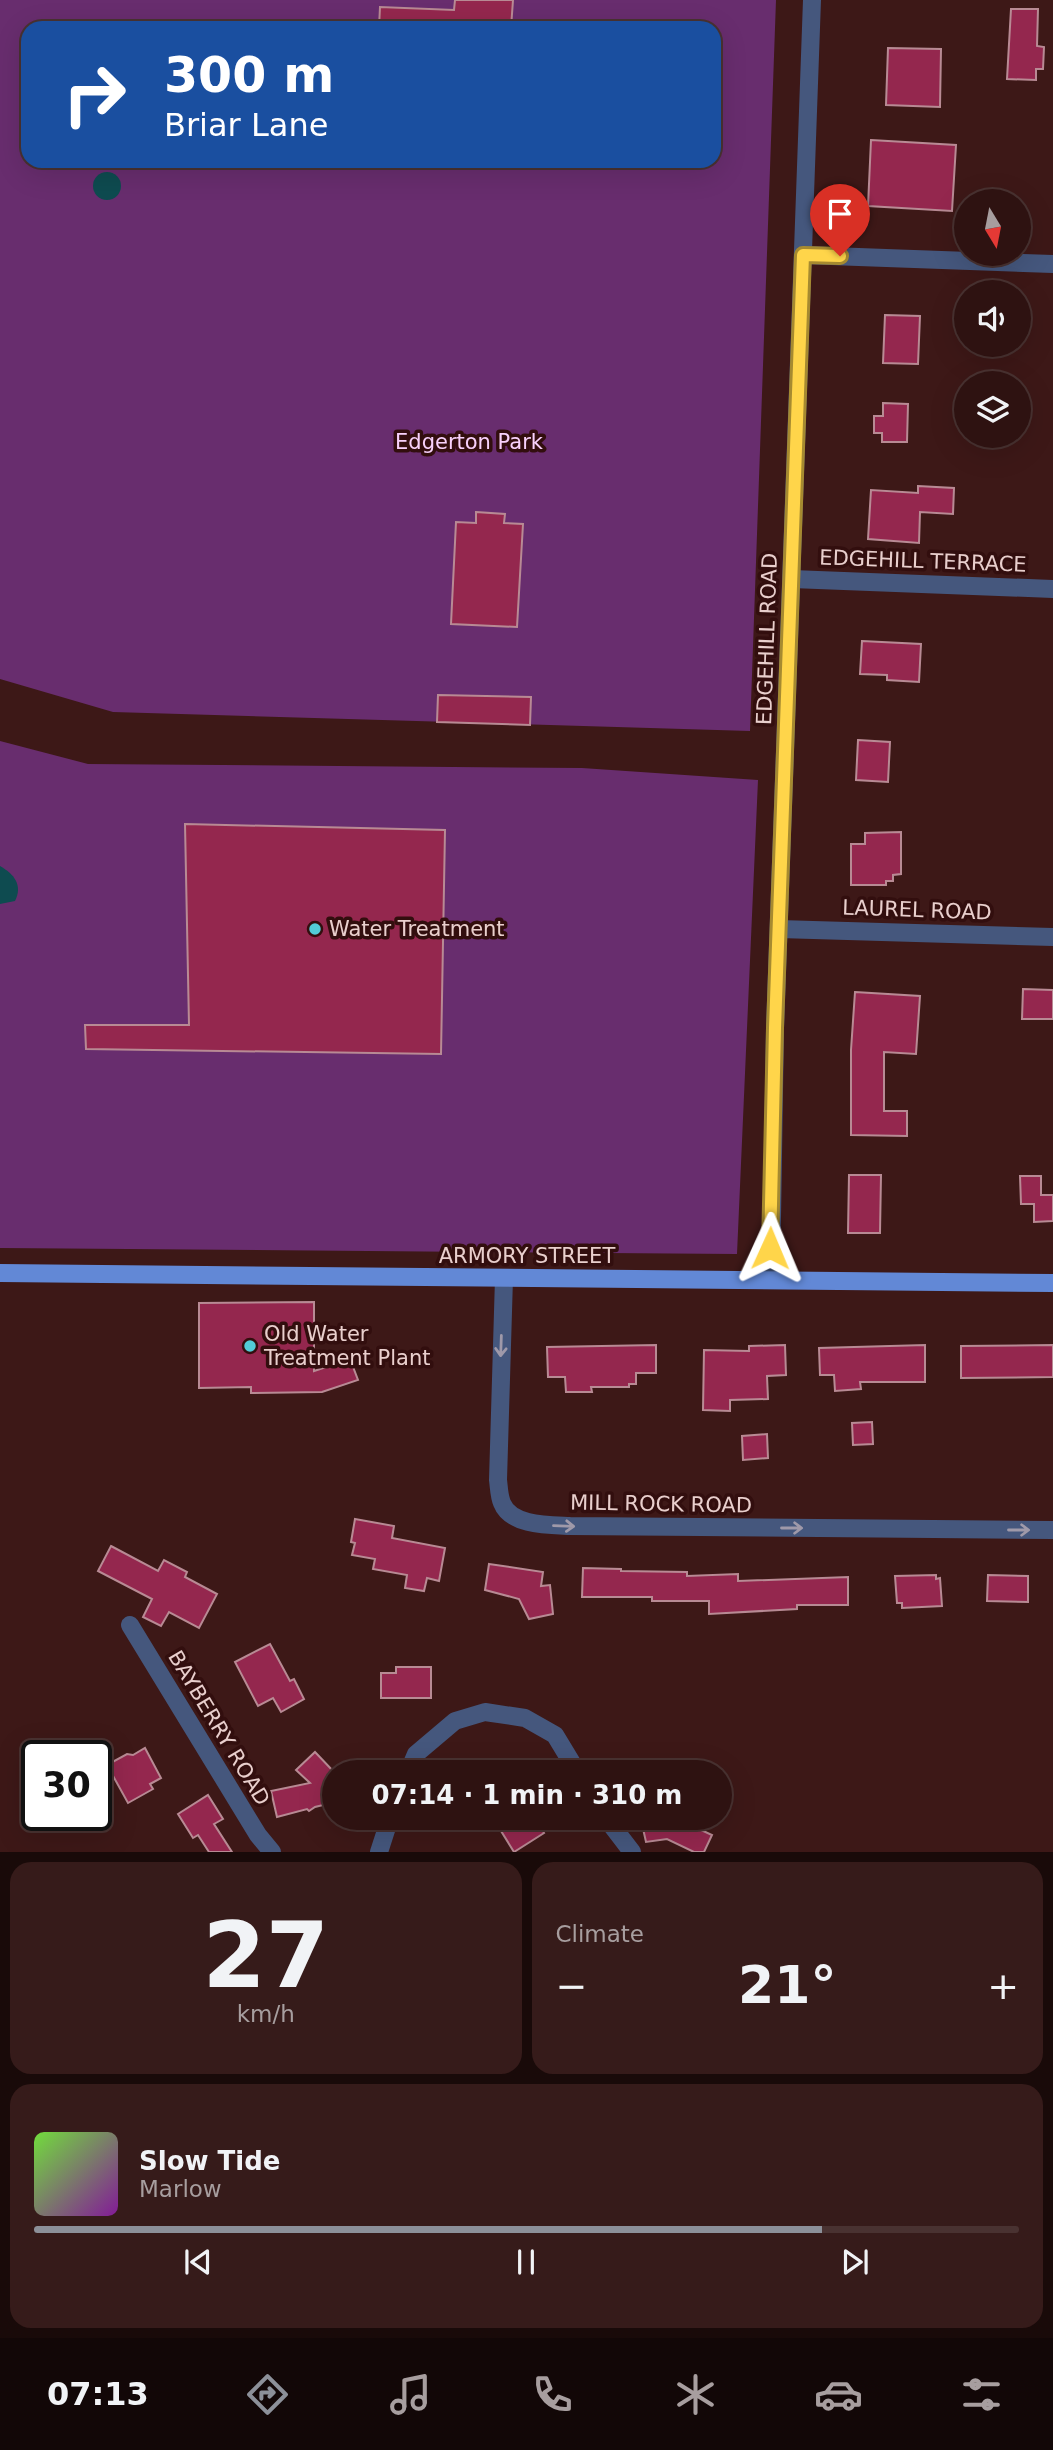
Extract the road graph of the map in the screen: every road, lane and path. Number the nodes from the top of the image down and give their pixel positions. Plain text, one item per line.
1 (812, 0) edge
2 (803, 255) junction
3 (1053, 264) edge
4 (792, 579) junction
5 (1053, 589) edge
6 (779, 929) junction
7 (1053, 937) edge
8 (0, 1273) edge
9 (504, 1278) junction
10 (771, 1280) junction
11 (1053, 1283) edge
12 (1053, 1530) edge
13 (130, 1625) dead end
14 (413, 1760) edge
15 (570, 1760) edge
16 (386, 1830) edge
17 (615, 1830) edge
18 (272, 1852) edge
19 (379, 1852) edge
20 (632, 1852) edge

1 - 2 street, EDGEHILL ROAD
2 - 3 street
2 - 4 street, EDGEHILL ROAD
4 - 5 street, EDGEHILL TERRACE
4 - 6 street, EDGEHILL ROAD
6 - 7 street, LAUREL ROAD
6 - 10 street, EDGEHILL ROAD
8 - 9 main road, ARMORY STREET
9 - 10 main road, ARMORY STREET
9 -> 12 street, MILL ROCK ROAD
10 - 11 main road, ARMORY STREET
13 - 18 street, BAYBERRY ROAD
14 - 15 street
16 - 19 street
17 - 20 street

